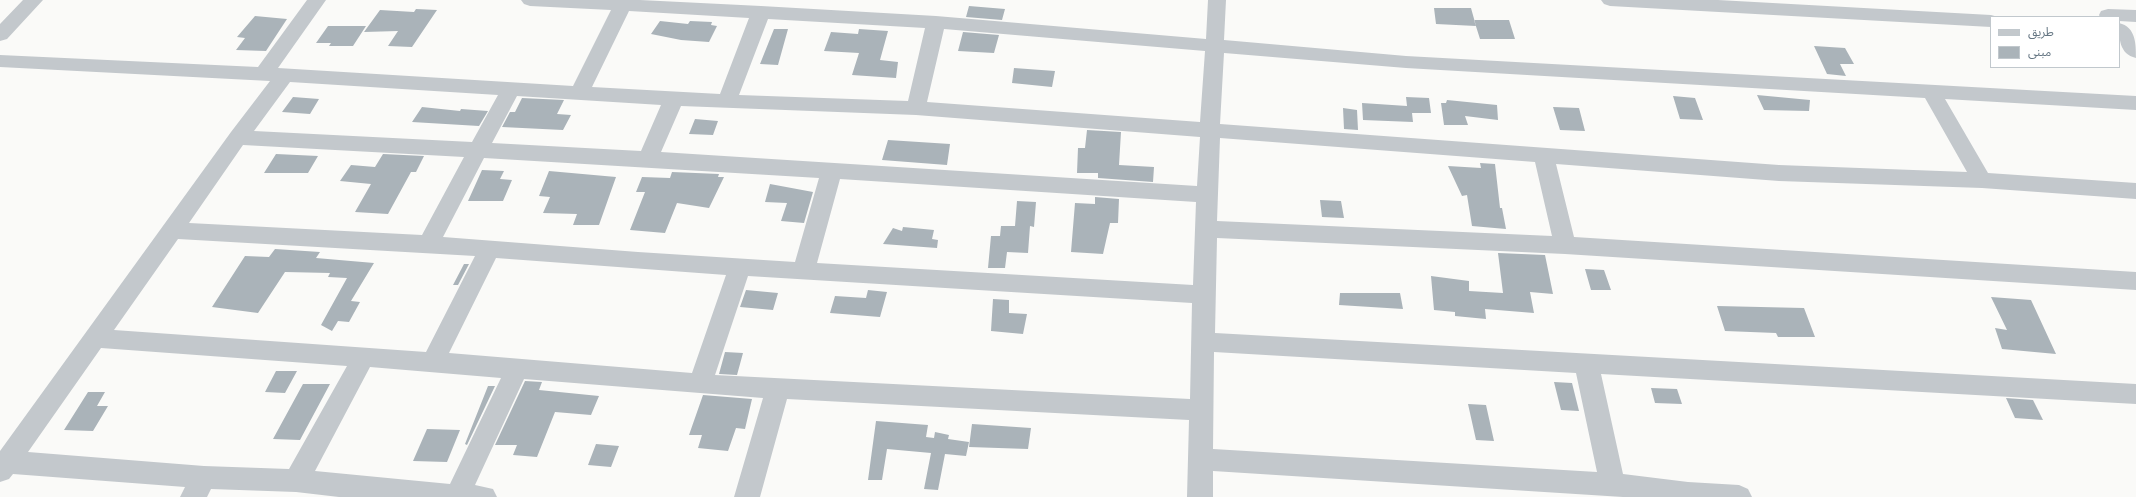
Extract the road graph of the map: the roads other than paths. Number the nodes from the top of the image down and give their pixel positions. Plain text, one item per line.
1 (34, 0) edge
2 (317, 0) edge
3 (530, 0) edge
4 (1217, 0) edge
5 (1610, 0) edge
6 (2097, 0) edge
7 (623, 5) junction
8 (808, 7) edge
9 (1880, 8) edge
10 (761, 12) junction
11 (2109, 16) edge
12 (2136, 16) edge
13 (2120, 19) edge
14 (1990, 21) edge
15 (936, 22) junction
16 (2120, 31) edge
17 (0, 35) edge
18 (1215, 46) junction
19 (2136, 52) edge
20 (0, 61) edge
21 (263, 74) junction
22 (285, 75) junction
23 (510, 90) junction
24 (1930, 90) junction
25 (580, 93) junction
26 (674, 99) junction
27 (728, 101) junction
28 (2136, 103) edge
29 (916, 108) junction
30 (1210, 130) junction
31 (238, 137) junction
32 (478, 151) junction
33 (1544, 155) junction
34 (648, 159) junction
35 (832, 170) junction
36 (1982, 180) junction
37 (2136, 191) edge
38 (1208, 195) junction
39 (1207, 229) junction
40 (172, 230) junction
41 (428, 244) junction
42 (1566, 245) junction
43 (490, 248) junction
44 (740, 266) junction
45 (804, 271) junction
46 (2136, 281) edge
47 (1204, 295) junction
48 (95, 338) junction
49 (1204, 342) junction
50 (364, 357) junction
51 (433, 362) junction
52 (1586, 362) junction
53 (517, 368) junction
54 (700, 384) junction
55 (778, 389) junction
56 (2136, 394) edge
57 (1201, 410) junction
58 (1201, 459) junction
59 (3, 466) edge
60 (296, 481) junction
61 (1612, 484) junction
62 (199, 487) edge
63 (458, 495) junction
64 (1689, 495) edge
65 (429, 496) edge
66 (484, 497) edge
67 (747, 497) edge
68 (1200, 497) edge
69 (1739, 497) edge

1 - 17 street
2 - 21 street
3 - 7 street
4 - 18 street
5 - 9 street
6 - 11 street
7 - 10 street
7 - 25 street
8 - 10 street
8 - 15 street
9 - 14 street
10 - 27 street
12 - 13 street
15 - 18 street
15 - 29 street
16 - 19 street
18 - 24 street
18 - 30 street
20 - 21 street
21 - 22 street
22 - 23 street
22 - 31 street
23 - 25 street
23 - 32 street
24 - 28 street
24 - 36 street
25 - 26 street
26 - 27 street
26 - 34 street
27 - 29 street
29 - 30 street
30 - 33 street
30 - 38 street
31 - 32 street
31 - 40 street
32 - 34 street
32 - 41 street
33 - 36 street
33 - 42 street
34 - 35 street
35 - 38 street
35 - 45 street
36 - 37 street
38 - 39 street
39 - 42 street
39 - 47 street
40 - 41 street
40 - 48 street
41 - 43 street
42 - 46 street
43 - 44 street
43 - 51 street
44 - 45 street
44 - 54 street
45 - 47 street
47 - 49 street
48 - 50 street
48 - 59 street
49 - 52 street
49 - 57 street
50 - 51 street
50 - 60 street
51 - 53 street
52 - 56 street
52 - 61 street
53 - 54 street
53 - 63 street
54 - 55 street
55 - 57 street
55 - 67 street
57 - 58 street
58 - 61 street
58 - 68 street
59 - 62 street
60 - 62 street
60 - 65 street
61 - 64 street
63 - 65 street
63 - 66 street
64 - 69 street

